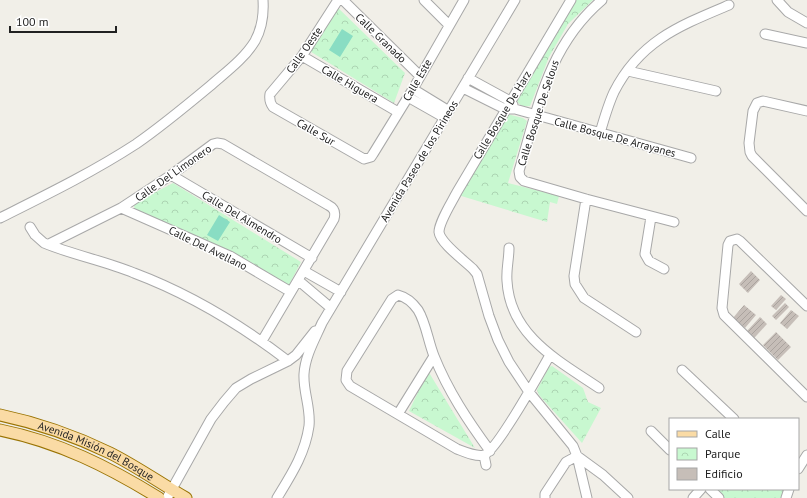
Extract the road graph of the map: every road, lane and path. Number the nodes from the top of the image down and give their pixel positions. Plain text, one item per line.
1 (263, 0) edge
2 (338, 0) edge
3 (343, 0) edge
4 (424, 0) edge
5 (464, 0) edge
6 (515, 0) edge
7 (571, 0) edge
8 (602, 0) edge
9 (777, 0) edge
10 (729, 4) dead end
11 (807, 23) edge
12 (449, 25) junction
13 (765, 34) dead end
14 (807, 43) edge
15 (302, 56) junction
16 (628, 71) junction
17 (420, 76) junction
18 (468, 78) junction
19 (463, 88) junction
20 (716, 91) dead end
21 (410, 93) junction
22 (269, 99) joint
23 (510, 106) junction
24 (807, 111) edge
25 (398, 112) junction
26 (447, 114) junction
27 (536, 115) junction
28 (600, 133) junction
29 (691, 158) dead end
30 (367, 159) joint
31 (171, 175) junction
32 (586, 199) junction
33 (121, 208) junction
34 (807, 211) edge
35 (651, 217) junction
36 (0, 218) edge
37 (674, 222) dead end
38 (30, 227) dead end
39 (49, 244) junction
40 (509, 248) dead end
41 (312, 258) junction
42 (664, 269) dead end
43 (304, 271) junction
44 (299, 281) junction
45 (291, 292) junction
46 (341, 292) junction
47 (807, 306) edge
48 (331, 308) junction
49 (322, 323) junction
50 (636, 332) dead end
51 (262, 341) junction
52 (550, 355) junction
53 (434, 356) junction
54 (288, 361) junction
55 (682, 370) dead end
56 (599, 388) dead end
57 (529, 392) junction
58 (807, 397) edge
59 (398, 414) junction
60 (0, 416) edge
61 (733, 418) edge
62 (0, 430) edge
63 (651, 431) dead end
64 (669, 449) edge
65 (487, 453) junction
66 (807, 455) edge
67 (577, 456) junction
68 (486, 465) dead end
69 (799, 467) edge
70 (700, 490) edge
71 (169, 494) edge
72 (159, 498) edge
73 (186, 498) edge
74 (277, 498) edge
75 (545, 498) edge
76 (587, 498) edge
77 (628, 498) edge
78 (693, 498) edge

1 - 36 street
2 - 15 street, Calle Oeste
3 - 17 street, Calle Granado
4 - 12 street
5 - 12 street, Calle Este
6 - 18 street, Avenida Paseo de los Pirineos
7 - 23 street, Calle Bosque De Harz
8 - 27 street, Calle Bosque De Selous
9 - 11 street
10 - 16 street
12 - 17 street, Calle Este
13 - 14 street
15 - 22 street, Calle Oeste
15 - 25 street, Calle Higuera
16 - 20 street
16 - 28 street
17 - 21 street, Calle Este
18 - 19 street, Avenida Paseo de los Pirineos
18 - 23 street, Calle Bosque De Arrayanes
19 - 23 street, Calle Bosque De Arrayanes
19 - 26 street, Avenida Paseo de los Pirineos
21 - 25 street, Calle Este
21 - 26 street
22 - 30 street, Calle Sur
23 - 27 street, Calle Bosque De Arrayanes
23 - 57 street, Calle Bosque De Harz
24 - 34 street
25 - 30 street, Calle Este
26 - 46 street, Avenida Paseo de los Pirineos
27 - 28 street, Calle Bosque De Arrayanes
27 - 32 street, Calle Bosque De Selous
28 - 29 street, Calle Bosque De Arrayanes
31 - 33 street, Calle Del Limonero
31 - 41 street, Calle Del Almendro
31 - 41 street, Calle Del Limonero
32 - 35 street, Calle Bosque De Selous
32 - 50 street
33 - 39 street, Calle Del Limonero
33 - 45 street, Calle Del Avellano
35 - 37 street, Calle Bosque De Selous
35 - 42 street
38 - 39 street
39 - 51 street
40 - 52 street
41 - 43 street
43 - 44 street
43 - 46 street
44 - 45 street
44 - 48 street
45 - 51 street
46 - 48 street, Avenida Paseo de los Pirineos
47 - 58 street
48 - 49 street, Avenida Paseo de los Pirineos
49 - 54 street
49 - 74 street
51 - 54 street
52 - 56 street
52 - 57 street
53 - 59 street
53 - 59 street
53 - 65 street
54 - 71 street
55 - 61 street
57 - 65 street
57 - 67 street
59 - 65 street
60 - 71 main road, Avenida Misión del Bosque
62 - 72 main road, Avenida Misión del Bosque
63 - 64 street
65 - 68 street
66 - 69 street
67 - 75 street
67 - 76 street
67 - 77 street
70 - 78 street
71 - 73 main road, Avenida Misión del Bosque

